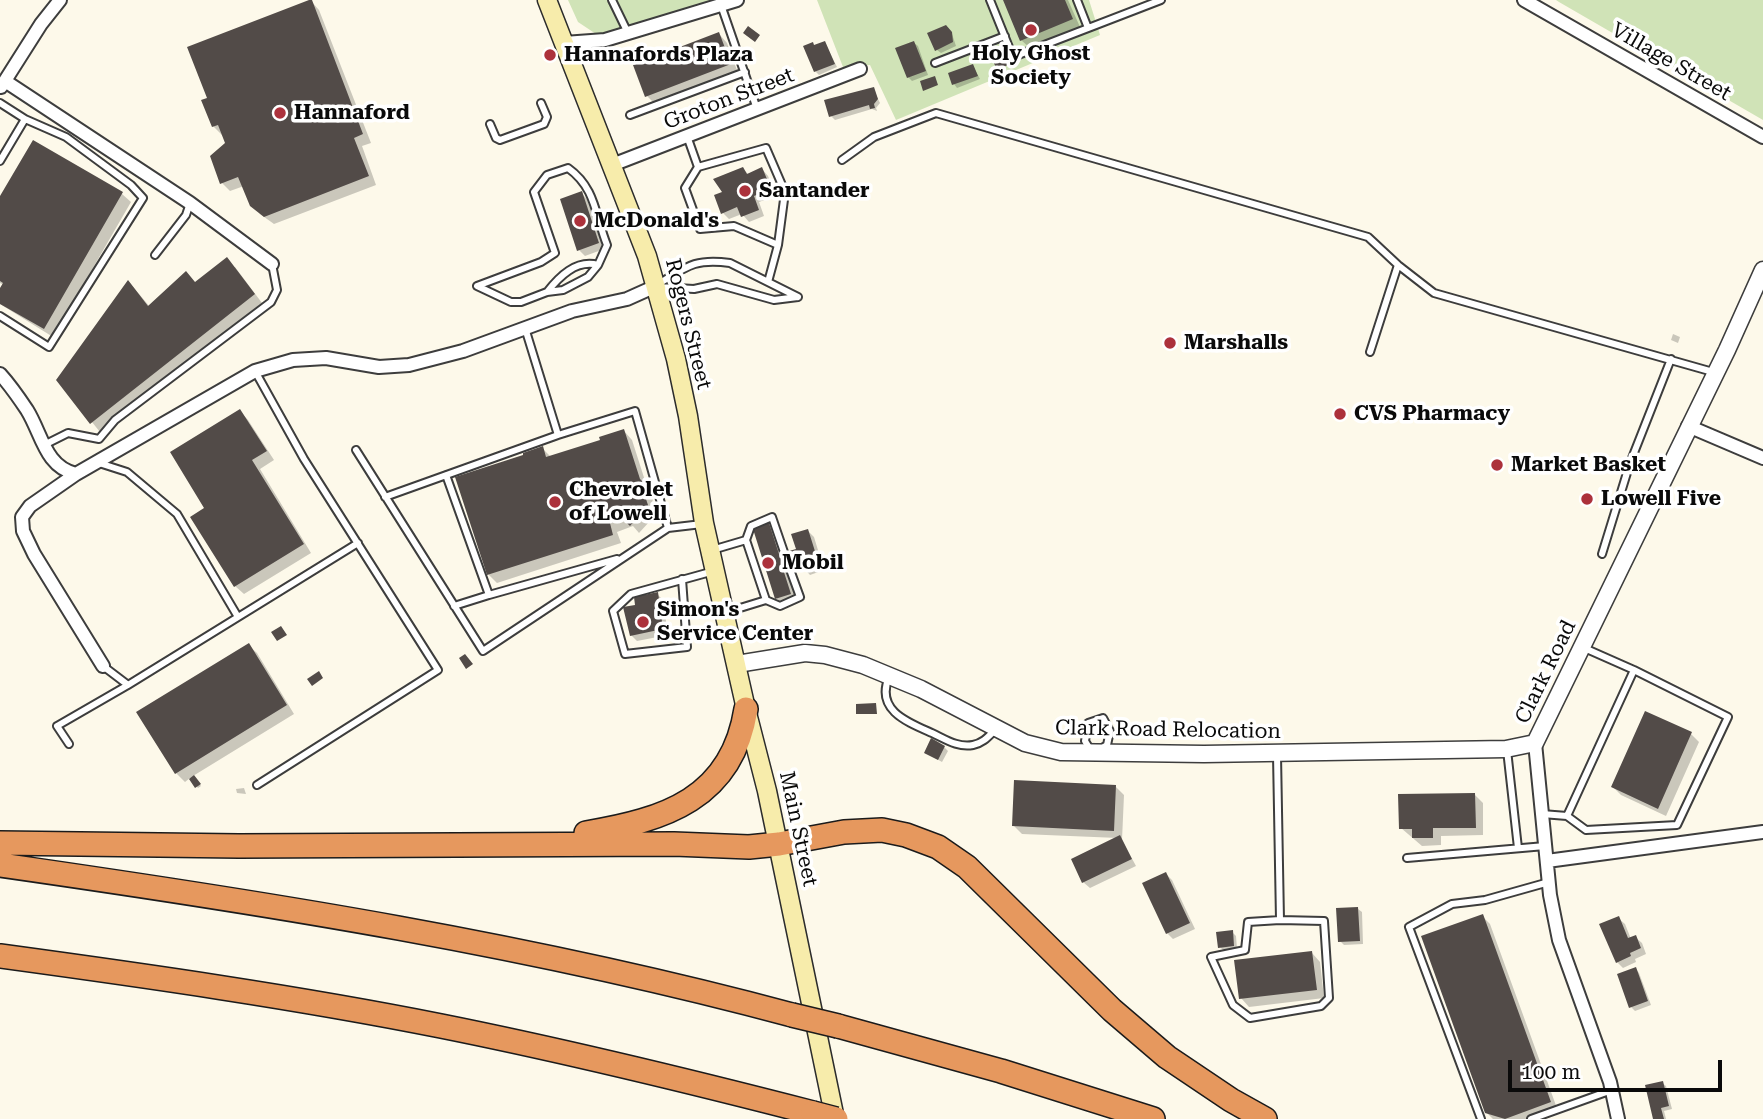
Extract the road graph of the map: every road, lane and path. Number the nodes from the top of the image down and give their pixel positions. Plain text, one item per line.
1 (60, 0) edge
2 (547, 0) edge
3 (612, 0) edge
4 (737, 0) edge
5 (990, 0) edge
6 (1077, 0) edge
7 (1161, 0) edge
8 (1524, 0) edge
9 (721, 5) junction
10 (1088, 28) junction
11 (628, 33) junction
12 (1005, 36) junction
13 (564, 43) junction
14 (936, 63) dead end
15 (860, 69) dead end
16 (745, 72) junction
17 (2, 85) edge
18 (0, 103) edge
19 (541, 103) dead end
20 (757, 109) junction
21 (630, 115) dead end
22 (25, 119) junction
23 (490, 124) dead end
24 (687, 136) junction
25 (1763, 137) edge
26 (842, 160) dead end
27 (0, 161) edge
28 (612, 165) junction
29 (698, 167) junction
30 (190, 203) junction
31 (778, 245) junction
32 (155, 255) dead end
33 (272, 264) joint
34 (598, 265) junction
35 (1398, 265) junction
36 (1763, 270) edge
37 (768, 282) junction
38 (656, 286) junction
39 (547, 292) junction
40 (0, 316) edge
41 (525, 328) junction
42 (1370, 352) dead end
43 (1671, 359) junction
44 (255, 371) junction
45 (1715, 372) junction
46 (0, 374) edge
47 (1689, 426) junction
48 (558, 435) junction
49 (44, 445) junction
50 (356, 450) dead end
51 (1763, 458) edge
52 (99, 463) junction
53 (76, 474) junction
54 (446, 475) junction
55 (385, 497) junction
56 (704, 523) junction
57 (668, 528) junction
58 (746, 540) junction
59 (358, 543) junction
60 (711, 551) junction
61 (784, 552) dead end
62 (1602, 554) dead end
63 (624, 557) junction
64 (788, 564) dead end
65 (715, 571) junction
66 (682, 579) junction
67 (489, 596) junction
68 (766, 600) junction
69 (454, 606) junction
70 (725, 613) junction
71 (238, 617) junction
72 (1581, 646) junction
73 (737, 664) junction
74 (103, 666) joint
75 (1634, 670) junction
76 (890, 675) junction
77 (128, 685) junction
78 (746, 709) junction
79 (997, 729) junction
80 (1535, 743) junction
81 (69, 744) dead end
82 (1506, 749) junction
83 (1277, 753) junction
84 (1093, 754) junction
85 (257, 785) dead end
86 (1542, 814) junction
87 (1567, 816) junction
88 (1763, 832) edge
89 (0, 843) edge
90 (527, 844) junction
91 (779, 844) junction
92 (1545, 846) junction
93 (1518, 848) junction
94 (1407, 858) dead end
95 (1547, 861) junction
96 (0, 865) edge
97 (1549, 882) junction
98 (1280, 920) junction
99 (0, 956) edge
100 (1612, 1090) junction
101 (828, 1117) edge
102 (1153, 1119) edge
103 (1265, 1119) edge
104 (1481, 1119) edge
105 (1531, 1119) edge
106 (1618, 1119) edge

1 - 17 street
2 - 13 main road, Rogers Street
3 - 11 lane
4 - 9 street
5 - 12 lane
6 - 10 lane
7 - 10 lane
8 - 25 street, Village Street
9 - 11 street
9 - 16 lane
10 - 12 lane
11 - 13 street
12 - 14 lane
13 - 28 main road, Rogers Street
15 - 20 street, Groton Street
16 - 20 lane
16 - 21 lane
17 - 30 street
18 - 22 lane
19 - 23 lane
20 - 24 street, Groton Street
22 - 27 lane
22 - 40 lane
24 - 28 street, Groton Street
24 - 29 lane
26 - 35 lane
28 - 38 main road, Rogers Street
29 - 31 lane
29 - 31 lane
30 - 32 lane
30 - 33 street
31 - 37 lane
33 - 49 lane
34 - 39 lane
34 - 39 lane
34 - 39 lane
35 - 42 lane
35 - 43 lane
36 - 45 street, Clark Road
37 - 38 lane
37 - 38 lane
38 - 41 street
38 - 56 main road, Rogers Street
41 - 44 street
41 - 48 lane
43 - 45 lane
43 - 62 lane
44 - 52 street
44 - 59 lane
45 - 47 street, Clark Road
46 - 49 street
47 - 51 street
47 - 72 street, Clark Road
48 - 54 lane
48 - 57 lane
49 - 53 street
50 - 55 lane
52 - 53 street
52 - 71 lane
53 - 74 street
54 - 55 lane
54 - 67 lane
55 - 69 lane
56 - 57 lane
56 - 60 main road, Rogers Street
57 - 63 lane
58 - 60 lane
58 - 61 lane
58 - 68 lane
59 - 71 lane
59 - 85 lane
60 - 65 main road, Main Street
63 - 67 lane
63 - 69 lane
64 - 68 lane
65 - 66 lane
65 - 70 main road, Main Street
66 - 66 lane
67 - 69 lane
68 - 70 lane
70 - 73 main road, Main Street
71 - 77 lane
72 - 75 lane
72 - 80 street, Clark Road
73 - 76 street, Clark Road Relocation
73 - 78 main road, Main Street
74 - 77 lane
75 - 87 lane
75 - 87 lane
76 - 79 street, Clark Road Relocation
76 - 79 lane
77 - 81 lane
78 - 90 highway
78 - 91 main road, Main Street
79 - 84 street, Clark Road Relocation
80 - 82 street, Clark Road Relocation
80 - 86 street, Clark Road
82 - 83 street, Clark Road Relocation
82 - 93 lane
83 - 84 street, Clark Road Relocation
83 - 98 lane
84 - 84 lane
86 - 87 lane
86 - 92 street, Clark Road
88 - 95 street
89 - 90 highway
90 - 91 highway
91 - 101 main road, Main Street
91 - 103 highway
92 - 93 lane
92 - 95 street, Clark Road
93 - 94 lane
95 - 97 street, Clark Road
96 - 102 highway, bridge
97 - 100 street, Clark Road
97 - 104 lane
98 - 98 lane
99 - 101 highway
100 - 105 lane
100 - 106 street, Clark Road

